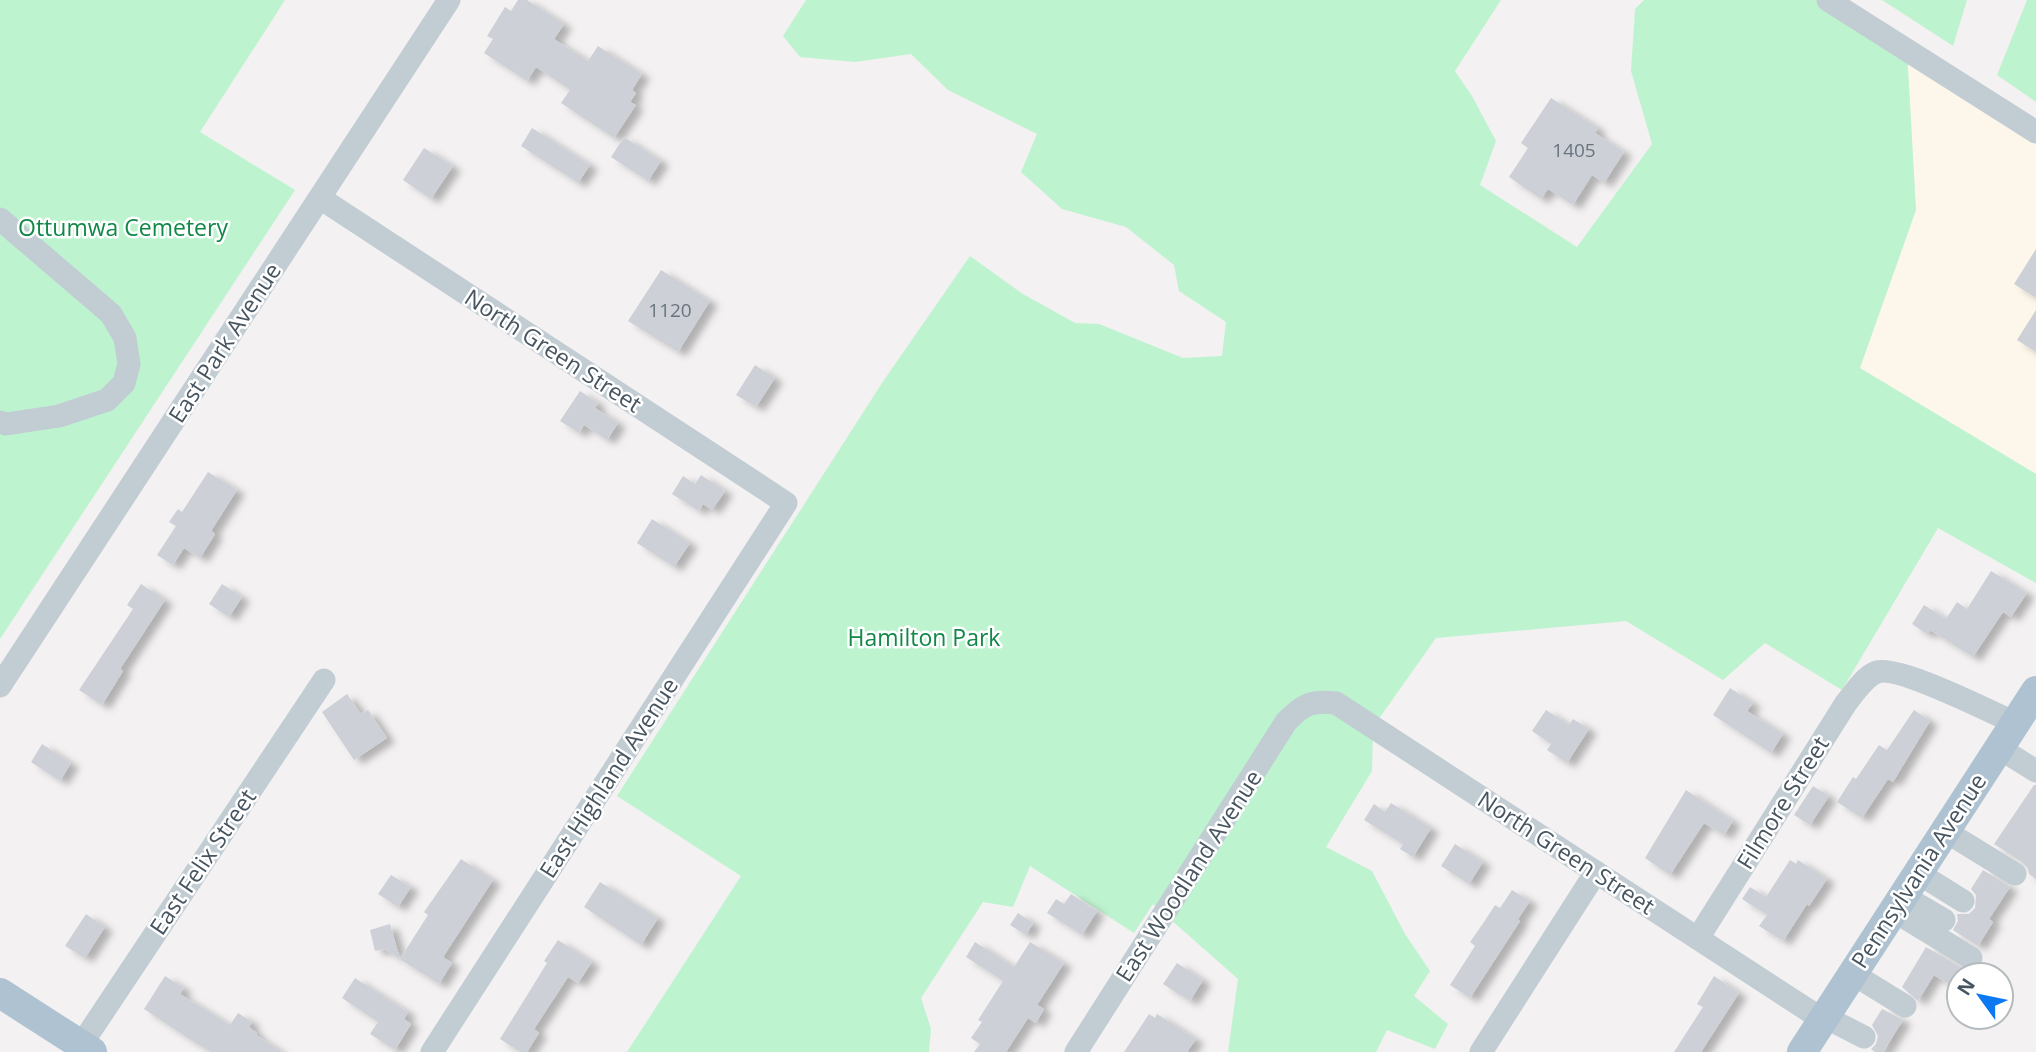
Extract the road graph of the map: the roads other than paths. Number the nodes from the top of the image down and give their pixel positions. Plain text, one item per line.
1 (449, 0) edge
2 (1828, 0) edge
3 (2036, 132) edge
4 (320, 198) junction
5 (0, 219) edge
6 (0, 422) edge
7 (786, 503) joint
8 (324, 680) dead end
9 (0, 686) edge
10 (2036, 691) edge
11 (1306, 705) joint
12 (2015, 723) junction
13 (1999, 748) junction
14 (2036, 771) edge
15 (1945, 831) junction
16 (1596, 872) junction
17 (2015, 874) dead end
18 (1910, 886) junction
19 (1964, 896) dead end
20 (1944, 920) dead end
21 (1698, 938) junction
22 (1971, 958) dead end
23 (1853, 974) junction
24 (0, 993) edge
25 (1905, 1006) dead end
26 (1824, 1018) junction
27 (1864, 1037) dead end
28 (87, 1049) edge
29 (432, 1052) edge
30 (1076, 1052) edge
31 (1481, 1052) edge
32 (1802, 1052) edge

1 - 4 street, East Park Avenue
2 - 3 street
4 - 7 street, North Green Street
4 - 9 street, East Park Avenue
5 - 6 street
7 - 29 street, East Highland Avenue
8 - 28 street, East Felix Street
10 - 12 main road, Pennsylvania Avenue
11 - 16 street, North Green Street
11 - 30 street, East Woodland Avenue
12 - 13 main road, Pennsylvania Avenue
12 - 21 street, Filmore Street
13 - 14 street
13 - 15 main road, Pennsylvania Avenue
15 - 17 street
15 - 18 main road, Pennsylvania Avenue
16 - 21 street, North Green Street
16 - 31 street
18 - 19 street
18 - 20 street
18 - 22 street
18 - 23 main road, Pennsylvania Avenue
21 - 26 street, North Green Street
23 - 25 street
23 - 26 main road, Pennsylvania Avenue
24 - 28 main road
26 - 27 street, North Green Street
26 - 32 main road, Pennsylvania Avenue

